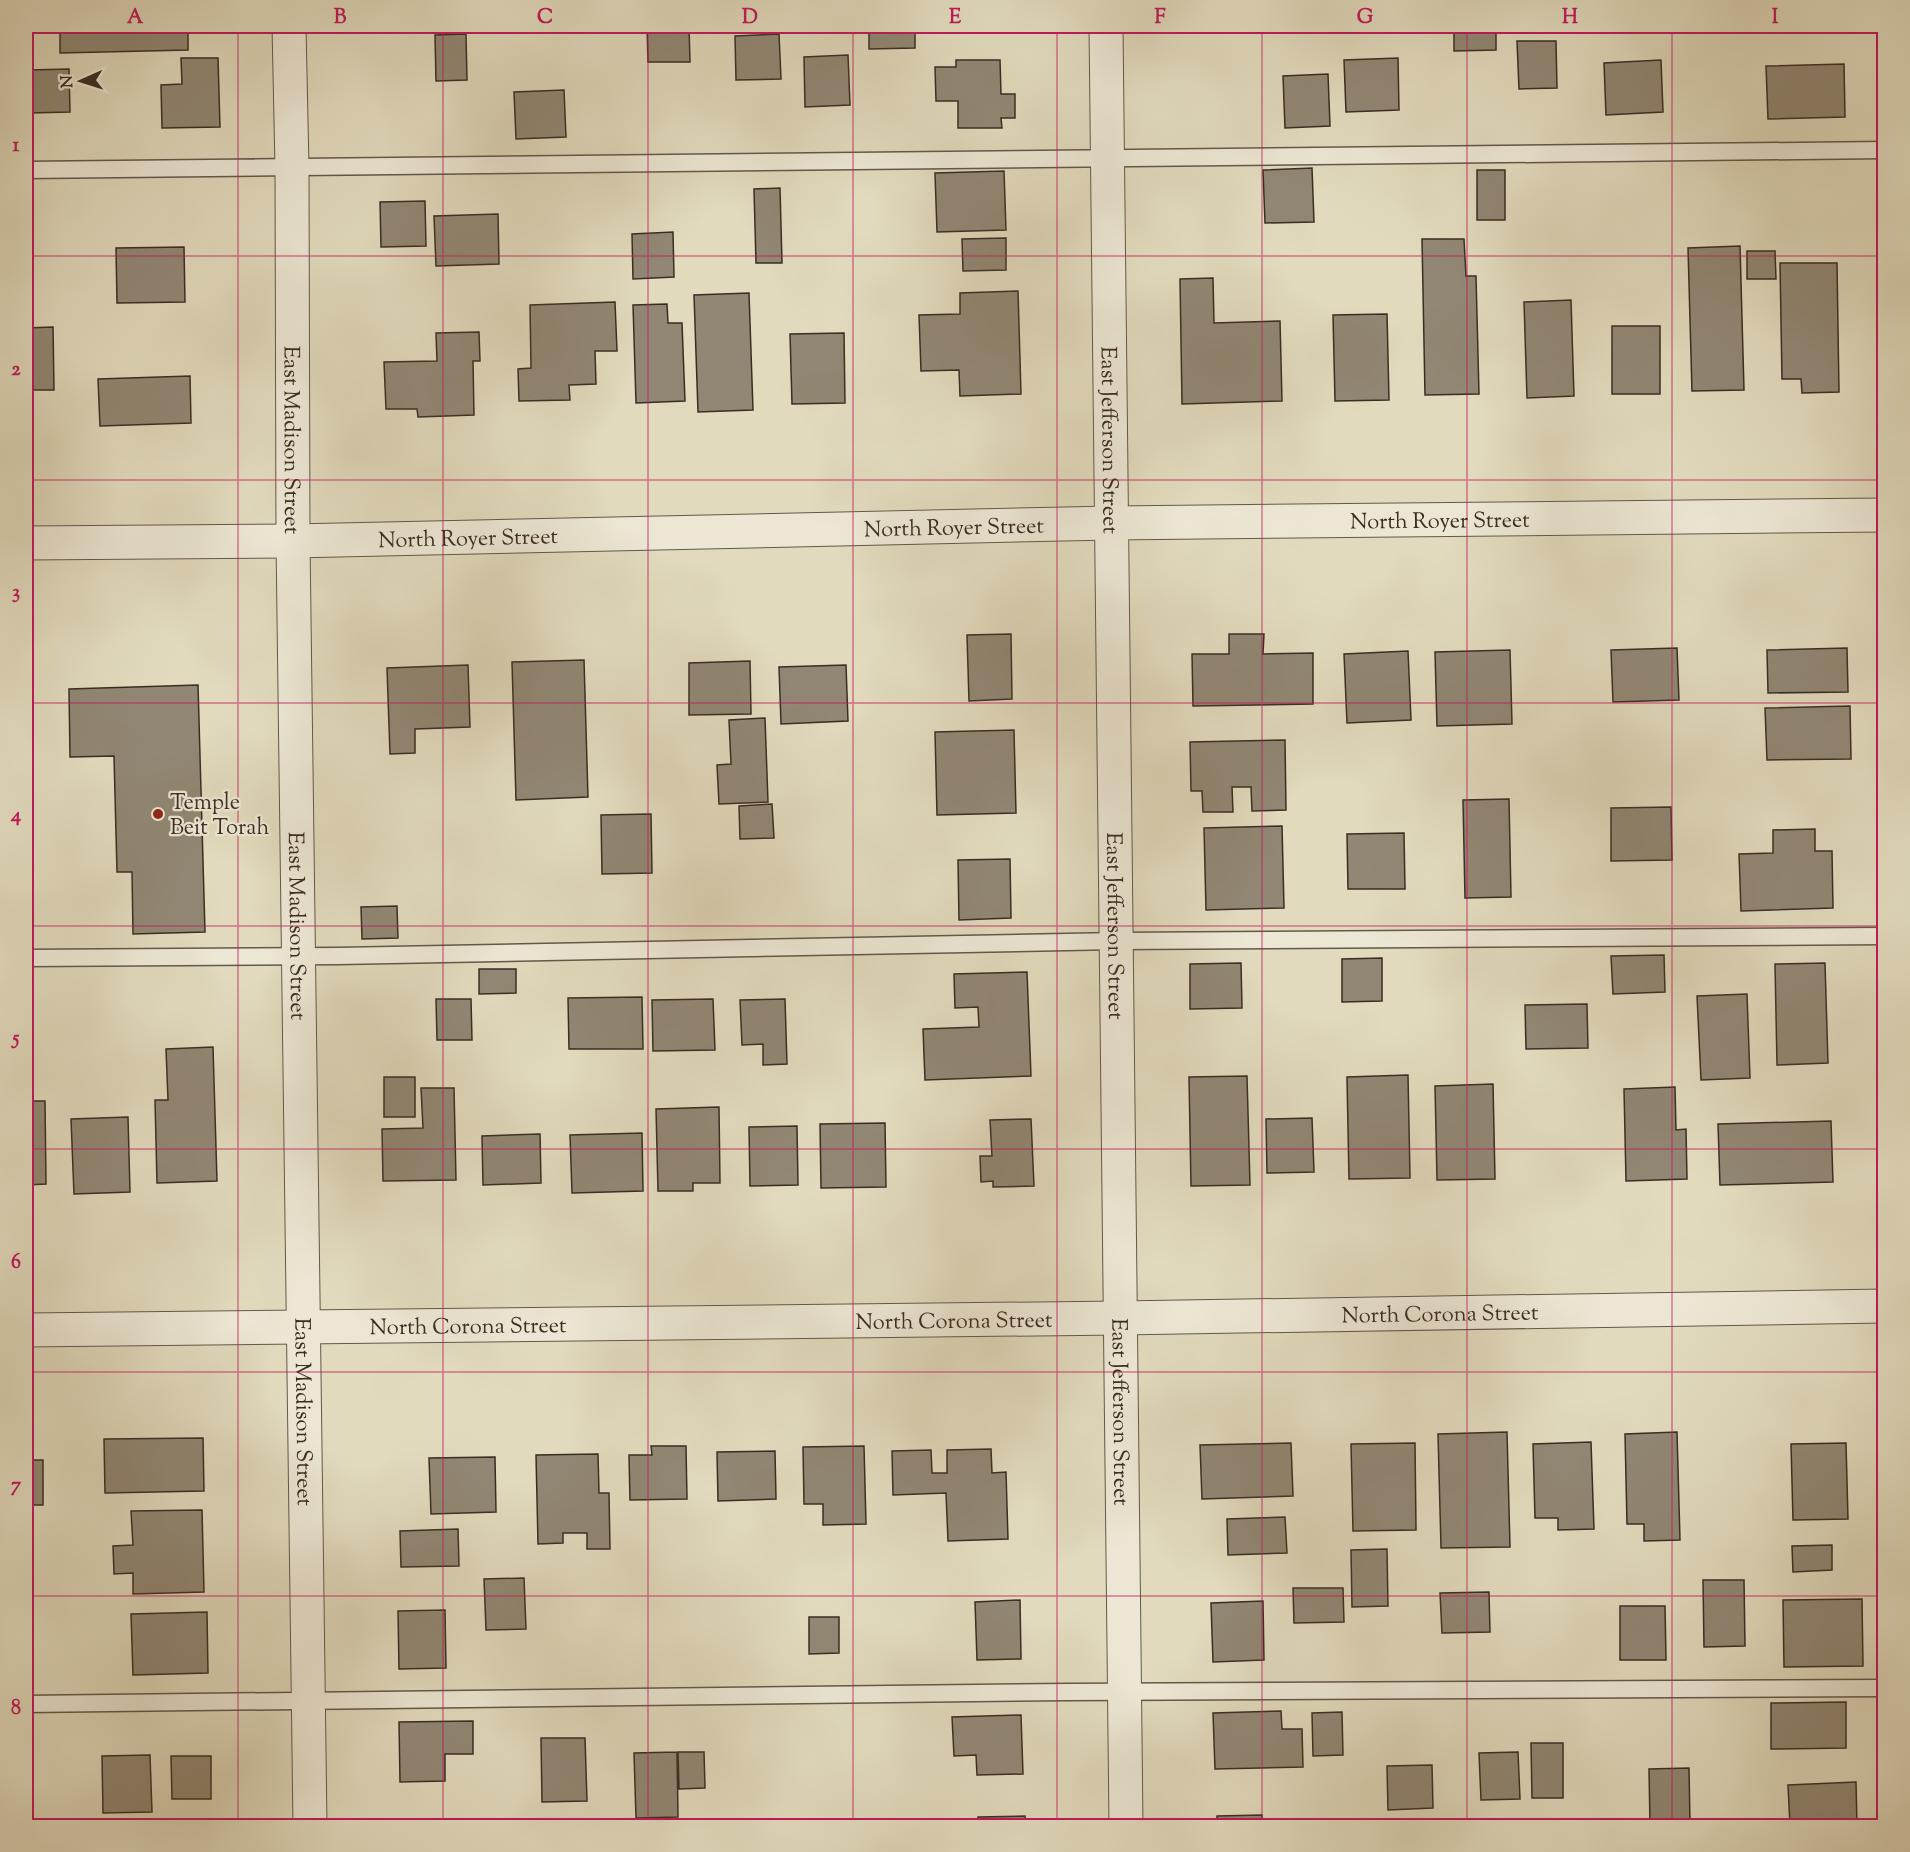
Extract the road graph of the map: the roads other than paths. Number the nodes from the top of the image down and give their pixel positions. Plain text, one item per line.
1 (289, 26) edge
2 (1106, 26) edge
3 (1884, 150) edge
4 (1107, 160) junction
5 (292, 168) junction
6 (26, 170) edge
7 (1884, 515) edge
8 (1112, 523) junction
9 (293, 541) junction
10 (26, 543) edge
11 (1884, 936) edge
12 (1117, 941) junction
13 (300, 957) junction
14 (26, 958) edge
15 (1884, 1306) edge
16 (1120, 1318) junction
17 (304, 1327) junction
18 (26, 1330) edge
19 (1884, 1688) edge
20 (1124, 1692) junction
21 (309, 1701) junction
22 (26, 1704) edge
23 (310, 1827) edge
24 (1126, 1827) edge

1 - 5 street, East Madison Street
2 - 4 street, East Jefferson Street
3 - 4 lane
4 - 5 lane
4 - 8 street, East Jefferson Street
5 - 6 lane
5 - 9 street, East Madison Street
7 - 8 street, North Royer Street
8 - 9 street, North Royer Street
8 - 12 street, East Jefferson Street
9 - 10 street, North Royer Street
9 - 13 street, East Madison Street
11 - 12 lane
12 - 13 lane
12 - 16 street, East Jefferson Street
13 - 14 lane
13 - 17 street, East Madison Street
15 - 16 street, North Corona Street
16 - 17 street, North Corona Street
16 - 20 street, East Jefferson Street
17 - 18 street, North Corona Street
17 - 21 street, East Madison Street
19 - 20 lane
20 - 21 lane
20 - 24 street, East Jefferson Street
21 - 22 lane
21 - 23 street, East Madison Street

